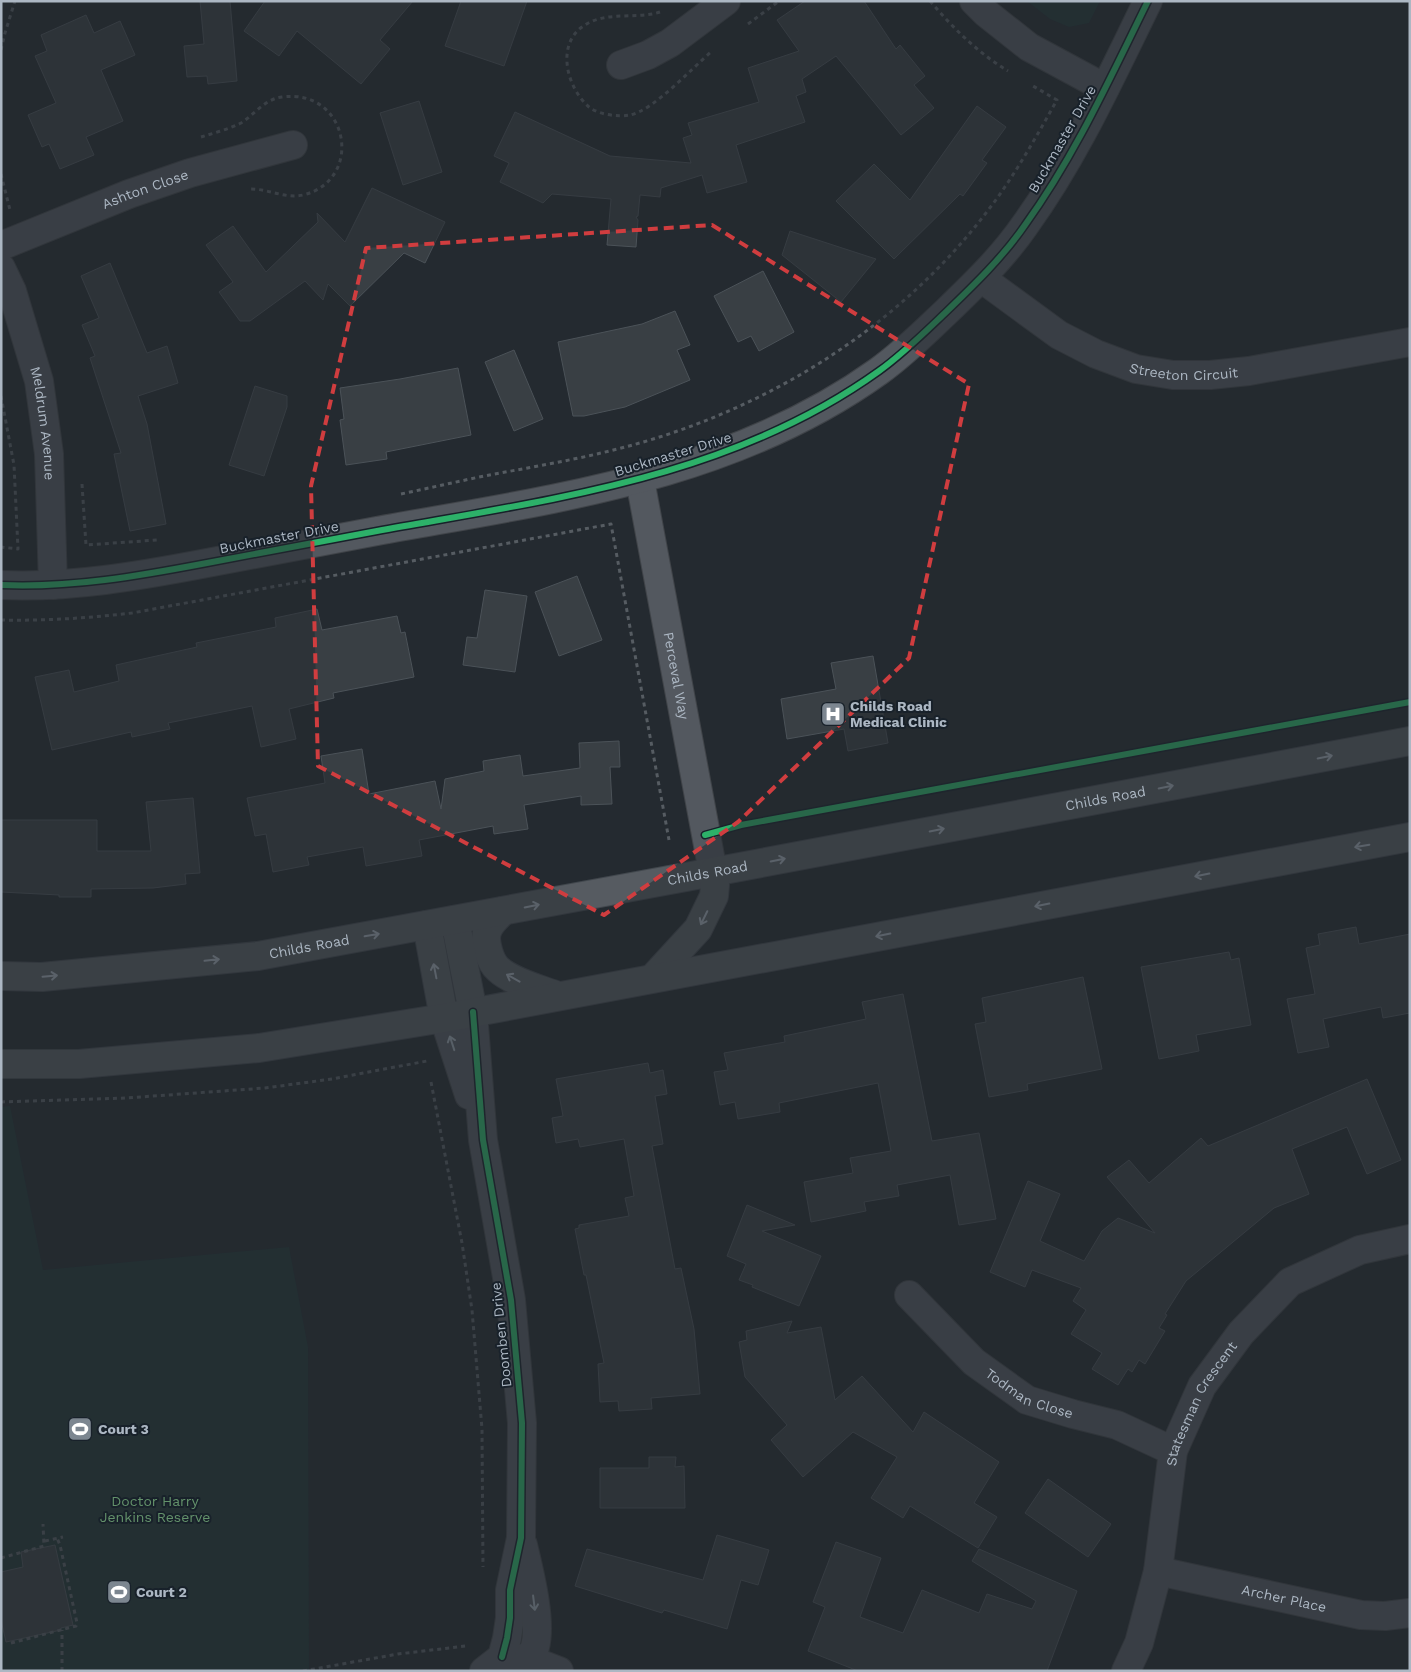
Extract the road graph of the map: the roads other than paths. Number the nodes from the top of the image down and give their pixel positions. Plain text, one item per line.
1 (726, 1) edge
2 (974, 1) edge
3 (1148, 1) edge
4 (621, 65) dead end
5 (1105, 88) junction
6 (293, 145) dead end
7 (1, 246) edge
8 (1, 268) edge
9 (981, 278) junction
10 (1410, 342) edge
11 (640, 480) junction
12 (1, 585) edge
13 (53, 585) junction
14 (1410, 741) edge
15 (1410, 837) edge
16 (712, 872) junction
17 (503, 911) junction
18 (455, 920) junction
19 (426, 925) junction
20 (1, 976) edge
21 (653, 978) junction
22 (558, 996) junction
23 (473, 1012) junction
24 (444, 1018) junction
25 (1, 1064) edge
26 (483, 1140) junction
27 (1410, 1239) edge
28 (909, 1295) dead end
29 (1173, 1451) junction
30 (1158, 1571) junction
31 (1410, 1614) edge
32 (510, 1666) edge
33 (559, 1671) edge
34 (1126, 1671) edge

1 - 4 street
2 - 5 street
3 - 5 street, Buckmaster Drive
5 - 9 street, Buckmaster Drive
6 - 7 street, Ashton Close
8 - 13 street, Meldrum Avenue
9 - 10 street, Streeton Circuit
9 - 11 street, Buckmaster Drive
11 - 13 street, Buckmaster Drive
11 - 16 street, Perceval Way
12 - 13 street, Buckmaster Drive
16 -> 14 main road, Childs Road
15 -> 21 main road
17 -> 16 main road, Childs Road
16 -> 21 main road
17 - 18 main road, Childs Road
22 -> 17 main road
18 - 19 main road, Childs Road
18 - 23 main road
20 -> 19 main road, Childs Road
24 -> 19 main road
21 - 22 main road
22 - 23 main road
23 - 24 main road
23 - 26 street, Doomben Drive
24 - 25 main road
26 -> 24 street, Doomben Drive
26 - 32 street, Doomben Drive
27 - 29 street, Statesman Crescent
28 - 29 street, Todman Close
29 - 30 street, Statesman Crescent
30 - 31 street, Archer Place
30 - 34 street, Statesman Crescent
32 - 33 street

